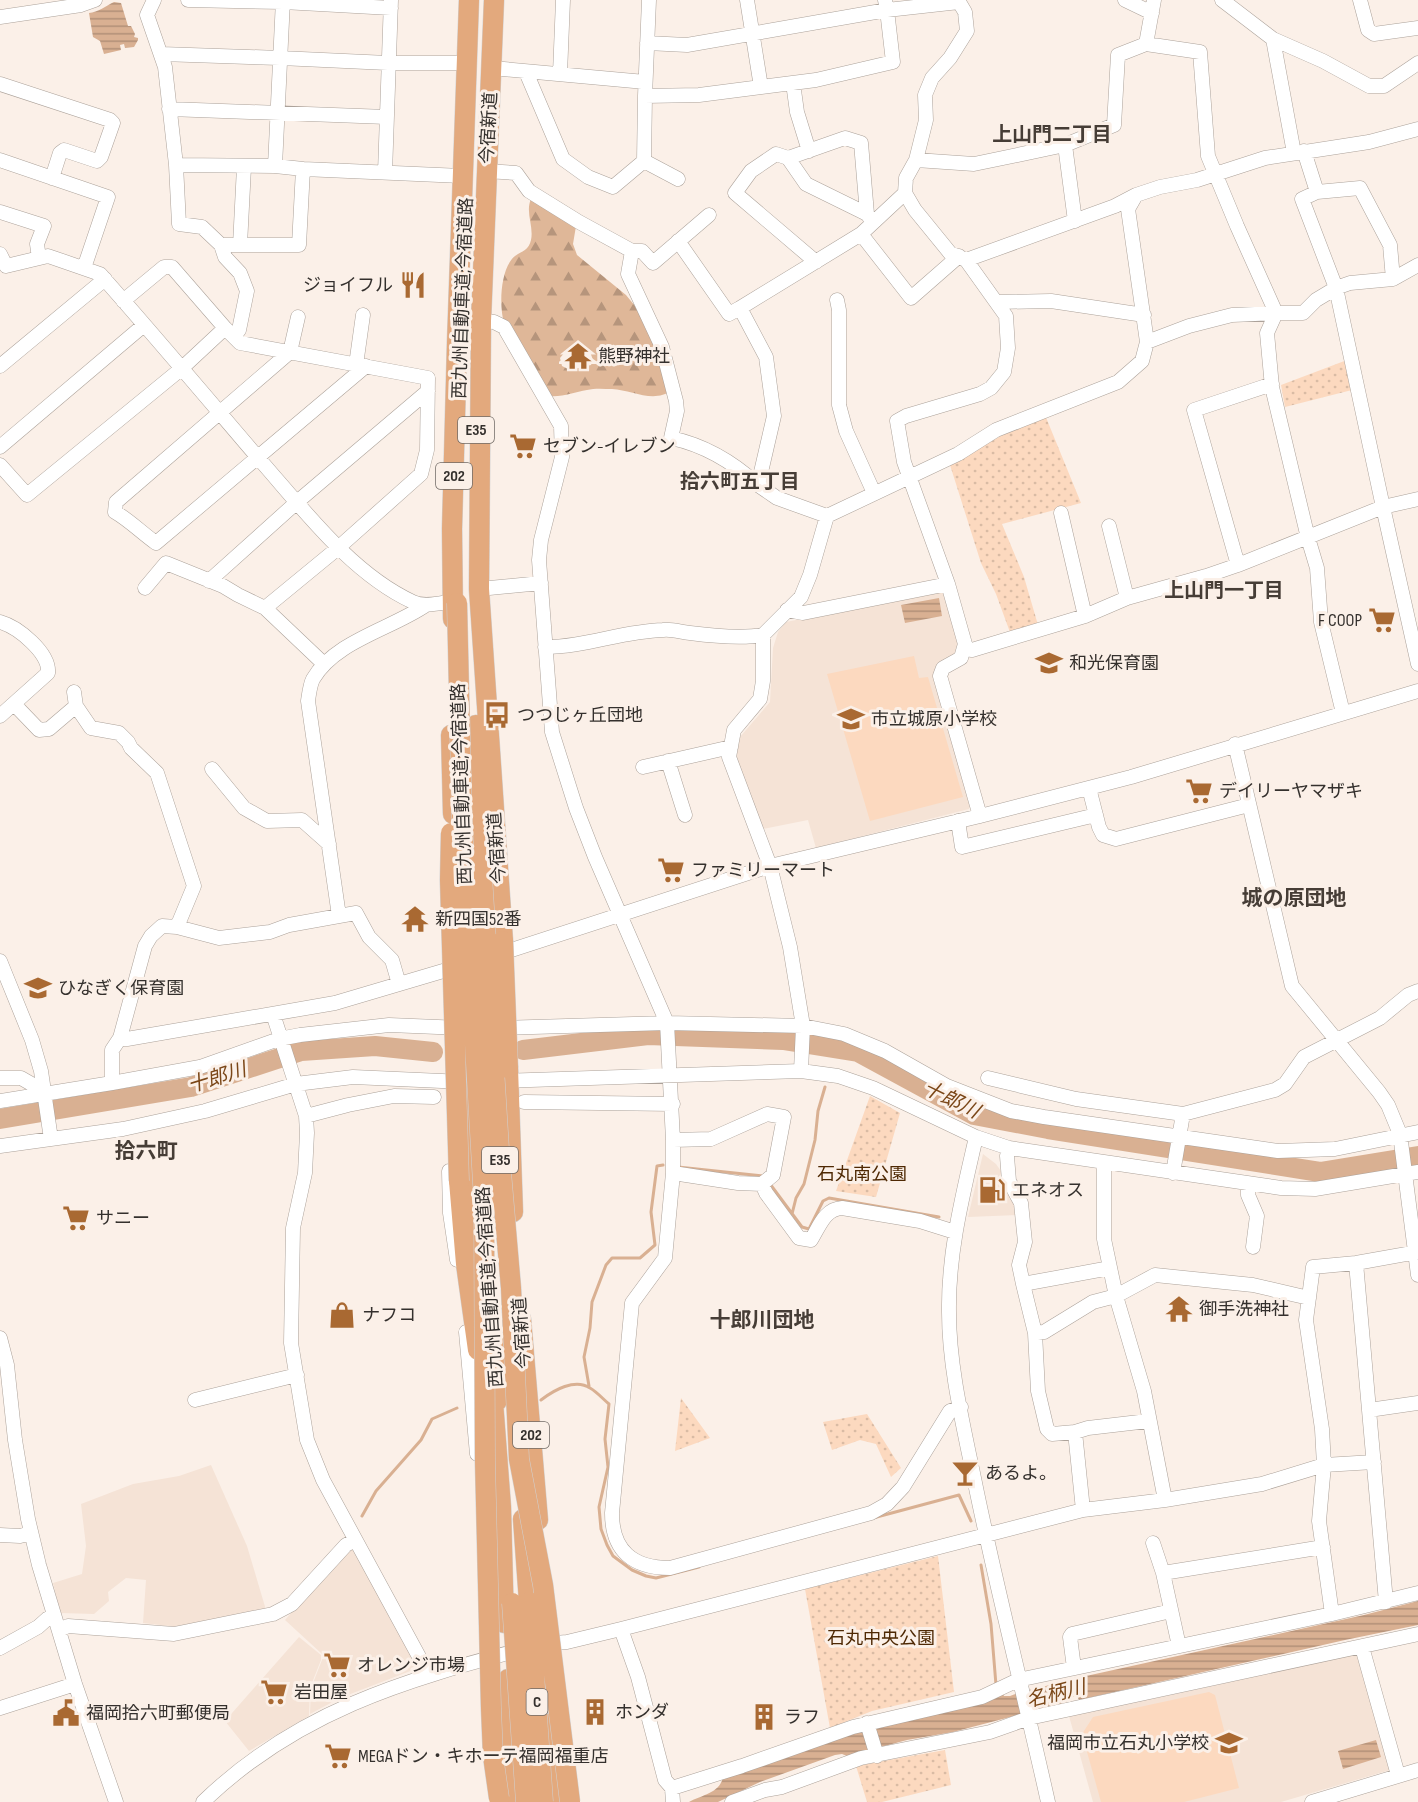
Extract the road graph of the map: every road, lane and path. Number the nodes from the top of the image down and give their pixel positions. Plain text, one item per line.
1 (95, 0) edge
2 (154, 0) edge
3 (188, 0) edge
4 (471, 0) edge
5 (487, 0) edge
6 (494, 0) edge
7 (563, 0) edge
8 (649, 0) edge
9 (747, 0) edge
10 (1125, 0) edge
11 (1224, 0) edge
12 (1360, 0) edge
13 (283, 1) edge
14 (958, 1) edge
15 (391, 4) edge
16 (886, 5) edge
17 (1153, 7) edge
18 (0, 17) edge
19 (1418, 28) edge
20 (753, 32) junction
21 (1273, 39) junction
22 (647, 43) junction
23 (1146, 44) junction
24 (161, 54) junction
25 (280, 58) junction
26 (388, 63) junction
27 (467, 63) junction
28 (1418, 63) edge
29 (492, 68) junction
30 (526, 72) junction
31 (560, 74) junction
32 (793, 83) junction
33 (0, 84) edge
34 (760, 87) junction
35 (645, 89) junction
36 (169, 109) junction
37 (278, 112) junction
38 (387, 117) junction
39 (1418, 129) edge
40 (1065, 145) junction
41 (809, 151) junction
42 (1299, 152) junction
43 (788, 158) junction
44 (0, 160) edge
45 (916, 160) junction
46 (644, 161) junction
47 (176, 165) junction
48 (275, 166) junction
49 (244, 167) junction
50 (303, 169) junction
51 (486, 171) junction
52 (385, 173) junction
53 (1214, 174) junction
54 (462, 176) junction
55 (52, 178) junction
56 (678, 179) dead end
57 (1317, 192) junction
58 (905, 193) junction
59 (1136, 195) junction
60 (0, 212) edge
61 (709, 215) dead end
62 (870, 218) junction
63 (1074, 221) junction
64 (861, 234) junction
65 (678, 241) junction
66 (221, 245) junction
67 (240, 245) junction
68 (632, 251) junction
69 (39, 258) junction
70 (963, 258) junction
71 (816, 262) junction
72 (2, 265) edge
73 (1418, 265) edge
74 (84, 268) junction
75 (105, 279) junction
76 (1393, 279) junction
77 (1336, 288) junction
78 (837, 300) dead end
79 (123, 301) junction
80 (996, 302) junction
81 (740, 308) junction
82 (1276, 313) junction
83 (363, 315) dead end
84 (1144, 315) junction
85 (298, 317) dead end
86 (481, 321) junction
87 (144, 325) junction
88 (229, 332) junction
89 (1147, 342) junction
90 (290, 352) junction
91 (361, 365) junction
92 (0, 366) edge
93 (181, 369) junction
94 (1272, 384) junction
95 (428, 391) junction
96 (220, 414) junction
97 (0, 447) edge
98 (258, 458) junction
99 (0, 465) edge
100 (909, 476) junction
101 (759, 485) junction
102 (874, 493) junction
103 (1418, 499) edge
104 (297, 502) junction
105 (1383, 507) junction
106 (1061, 513) dead end
107 (827, 516) junction
108 (1109, 526) dead end
109 (1308, 538) junction
110 (338, 548) junction
111 (1238, 565) junction
112 (209, 581) junction
113 (541, 583) junction
114 (948, 584) junction
115 (145, 588) dead end
116 (479, 589) junction
117 (1127, 598) junction
118 (455, 603) junction
119 (426, 605) junction
120 (265, 608) junction
121 (787, 610) junction
122 (1085, 616) junction
123 (0, 621) edge
124 (763, 635) junction
125 (545, 647) junction
126 (965, 649) junction
127 (324, 664) junction
128 (1418, 664) edge
129 (1418, 691) edge
130 (14, 704) junction
131 (1343, 713) junction
132 (0, 716) edge
133 (1235, 744) junction
134 (731, 747) junction
135 (668, 761) junction
136 (643, 767) dead end
137 (212, 769) dead end
138 (1089, 788) junction
139 (1249, 805) junction
140 (685, 815) dead end
141 (1096, 815) junction
142 (980, 816) junction
143 (958, 821) junction
144 (329, 844) junction
145 (770, 866) junction
146 (339, 916) junction
147 (620, 916) junction
148 (177, 927) junction
149 (0, 961) edge
150 (399, 984) junction
151 (1418, 991) edge
152 (273, 1014) junction
153 (667, 1025) junction
154 (803, 1026) junction
155 (120, 1038) junction
156 (279, 1039) junction
157 (1336, 1041) junction
158 (801, 1071) junction
159 (509, 1075) junction
160 (669, 1075) junction
161 (466, 1077) junction
162 (0, 1078) edge
163 (294, 1078) junction
164 (988, 1078) dead end
165 (112, 1083) junction
166 (44, 1090) junction
167 (434, 1097) dead end
168 (0, 1101) edge
169 (524, 1102) dead end
170 (673, 1104) junction
171 (1183, 1114) junction
172 (306, 1116) junction
173 (1418, 1132) edge
174 (1400, 1134) junction
175 (1179, 1136) junction
176 (976, 1137) junction
177 (51, 1139) junction
178 (673, 1140) junction
179 (0, 1146) edge
180 (1009, 1148) junction
181 (1104, 1162) junction
182 (673, 1173) junction
183 (1173, 1173) junction
184 (1412, 1173) edge
185 (1248, 1183) junction
186 (762, 1184) junction
187 (484, 1200) junction
188 (955, 1232) junction
189 (1253, 1247) dead end
190 (1417, 1251) edge
191 (1356, 1263) junction
192 (1110, 1268) junction
193 (1418, 1275) edge
194 (1023, 1284) junction
195 (1116, 1296) junction
196 (1309, 1298) junction
197 (1035, 1333) junction
198 (0, 1338) edge
199 (3, 1366) edge
200 (297, 1375) junction
201 (195, 1400) dead end
202 (1418, 1403) edge
203 (961, 1407) junction
204 (1369, 1410) junction
205 (1148, 1421) junction
206 (1075, 1432) junction
207 (519, 1459) junction
208 (1374, 1462) junction
209 (1324, 1465) junction
210 (1165, 1500) junction
211 (501, 1507) junction
212 (1083, 1510) junction
213 (32, 1533) junction
214 (0, 1535) edge
215 (986, 1536) junction
216 (355, 1540) junction
217 (1153, 1543) dead end
218 (1323, 1547) junction
219 (1163, 1573) junction
220 (1418, 1593) edge
221 (1386, 1602) junction
222 (520, 1603) junction
223 (1171, 1611) junction
224 (1332, 1614) junction
225 (54, 1616) junction
226 (504, 1624) junction
227 (621, 1629) junction
228 (59, 1630) junction
229 (1418, 1634) edge
230 (548, 1643) junction
231 (1179, 1646) junction
232 (1362, 1647) junction
233 (0, 1648) edge
234 (507, 1653) junction
235 (1074, 1668) junction
236 (429, 1675) junction
237 (1018, 1680) junction
238 (75, 1684) junction
239 (0, 1708) edge
240 (1029, 1718) junction
241 (867, 1723) junction
242 (877, 1755) junction
243 (1418, 1770) edge
244 (1398, 1775) junction
245 (673, 1795) edge
246 (116, 1802) edge
247 (202, 1802) edge
248 (500, 1802) edge
249 (513, 1802) edge
250 (526, 1802) edge
251 (543, 1802) edge
252 (557, 1802) edge
253 (570, 1802) edge
254 (732, 1802) edge
255 (1048, 1802) edge
256 (1312, 1802) edge

1 - 18 street
2 - 24 street
3 - 13 street
4 - 27 highway, 今宿新道 / 202
4 - 118 highway, 西九州自動車道;今宿道路 / E35
5 - 207 highway, 西九州自動車道;今宿道路 / E35, bridge
6 - 29 highway, 今宿新道 / 202
7 - 31 street
8 - 22 street
9 - 20 street
10 - 17 street
11 - 21 street
12 - 19 street
13 - 15 street
13 - 25 street
14 - 16 street
14 - 45 street
15 - 26 street
16 - 20 street
16 - 32 street
17 - 23 street
20 - 22 street
20 - 34 street
21 - 28 street
21 - 42 street
22 - 35 street
23 - 40 street
23 - 53 street
24 - 25 street
24 - 36 street
25 - 26 street
25 - 37 street
26 - 27 street
26 - 38 street
27 - 54 highway, 今宿新道 / 202
29 - 30 street
29 - 51 highway, 今宿新道 / 202
30 - 31 street
30 - 46 street
31 - 35 street
32 - 34 street
32 - 41 street
33 - 55 street
34 - 35 street
35 - 46 street
36 - 37 street
36 - 47 street
37 - 38 street
37 - 48 street
38 - 52 street
39 - 42 street
40 - 45 street
40 - 63 street
41 - 43 street
41 - 62 street
42 - 53 street
42 - 57 street
43 - 62 street
43 - 71 street
44 - 55 street
45 - 58 street
46 - 56 street
47 - 49 street
47 - 66 street
48 - 49 street
48 - 50 street
49 - 67 street
50 - 52 street
50 - 67 street
51 - 68 street
51 - 86 highway, 今宿新道 / 202
52 - 54 street
53 - 59 street
53 - 82 street
54 - 118 highway, 今宿新道 / 202
55 - 74 street
57 - 76 street
57 - 77 street
58 - 62 street
58 - 70 street
59 - 63 street
59 - 84 street
60 - 69 street
61 - 65 street
62 - 64 street
63 - 70 street
64 - 70 street
64 - 71 street
65 - 68 street
65 - 81 street
66 - 67 street
66 - 88 street
68 - 101 street
69 - 72 street
69 - 74 street
70 - 80 street
71 - 81 street
73 - 76 street
74 - 75 street
75 - 79 street
75 - 92 street
76 - 77 street
77 - 82 street
77 - 105 street
78 - 102 street
79 - 87 street
79 - 88 street
80 - 84 street
80 - 100 street
81 - 101 street
82 - 89 street
82 - 94 street
83 - 91 street
84 - 89 street
85 - 90 street
86 - 113 street
86 - 116 highway, 今宿新道 / 202
87 - 93 street
87 - 97 street
88 - 90 street
88 - 93 street
89 - 100 street
90 - 91 street
90 - 96 street
91 - 95 street
91 - 98 street
93 - 96 street
93 - 99 street
94 - 109 street
94 - 111 street
95 - 104 street
95 - 110 street
96 - 98 street
96 - 98 street
98 - 104 street
100 - 102 street
100 - 114 street
101 - 107 street
102 - 107 street
103 - 105 street
104 - 110 street
104 - 112 street
105 - 109 street
105 - 128 street
106 - 122 street
107 - 121 street
108 - 117 street
109 - 111 street
109 - 131 street
110 - 119 street
110 - 120 street
111 - 117 street
112 - 115 street
112 - 120 street
113 - 116 street
113 - 125 street
114 - 121 street
114 - 126 street
116 - 159 highway, 今宿新道 / 202, bridge
117 - 122 street
118 - 119 street
118 - 161 highway, 今宿新道 / 202
118 - 187 highway, 西九州自動車道;今宿道路 / E35, bridge
118 - 211 highway, bridge
119 - 127 street
120 - 127 street
121 - 124 street
122 - 126 street
123 - 130 street
124 - 125 street
124 - 134 street
125 - 147 street
126 - 142 street
127 - 144 street
129 - 131 street
130 - 132 street
130 - 148 street
131 - 133 street
133 - 138 street
133 - 139 street
134 - 135 street
134 - 145 street
135 - 136 street
135 - 140 street
137 - 144 street
138 - 141 street
138 - 142 street
139 - 141 street
139 - 157 street
141 - 143 street
142 - 143 street
143 - 145 street
144 - 146 street
145 - 147 street
145 - 154 street
146 - 148 street
146 - 150 street
147 - 150 street
147 - 153 street
148 - 155 street
149 - 166 street
150 - 152 street
151 - 157 street
152 - 155 street
152 - 156 street
153 - 154 street
153 - 156 street
153 - 160 street
154 - 158 street
154 - 175 street
155 - 165 street
156 - 163 street
156 - 165 street
157 - 171 street
157 - 174 street
158 - 160 street
158 - 176 street
159 - 160 street
159 - 161 street
159 - 230 highway, 今宿新道 / 202
160 - 170 street
161 - 163 street
161 - 211 highway, 今宿新道 / 202
161 - 226 street
162 - 166 street
163 - 172 street
163 - 177 street
164 - 171 street
165 - 166 street
166 - 168 street
166 - 177 street
167 - 172 street
169 - 170 street
170 - 178 street
171 - 175 street
172 - 200 street
173 - 174 street
174 - 175 street
174 - 184 street
175 - 183 street
176 - 180 street
176 - 188 street
177 - 179 street
178 - 182 street
178 - 186 street
180 - 181 street
180 - 194 street
181 - 183 street
181 - 192 street
182 - 186 street
182 - 203 street
183 - 185 street
184 - 185 street
184 - 190 street
185 - 189 street
186 - 188 street
187 - 222 highway, 西九州自動車道;今宿道路 / E35, bridge
187 - 248 highway, bridge
188 - 203 street
190 - 191 street
190 - 193 street
191 - 196 street
191 - 204 street
192 - 194 street
192 - 195 street
194 - 197 street
195 - 196 street
195 - 197 street
195 - 205 street
196 - 209 street
197 - 206 street
198 - 199 street
199 - 213 street
200 - 201 street
200 - 216 street
202 - 204 street
203 - 215 street
204 - 208 street
205 - 206 street
205 - 210 street
206 - 212 street
207 - 222 highway, 西九州自動車道;今宿道路 / E35, bridge
207 - 253 highway, bridge
208 - 209 street
208 - 221 street
209 - 210 street
209 - 218 street
210 - 212 street
211 - 226 highway, 今宿新道 / 202
212 - 215 street
213 - 214 street
213 - 225 street
215 - 227 street
215 - 237 street
216 - 228 street
216 - 236 street
217 - 219 street
218 - 219 street
218 - 224 street
219 - 223 street
220 - 221 street
221 - 224 street
222 - 250 highway, bridge
222 - 251 highway, C, bridge
223 - 231 street
223 - 235 street
224 - 231 street
225 - 228 street
225 - 233 street
226 - 234 highway, 今宿新道 / 202
227 - 230 street
227 - 245 street
228 - 238 street
229 - 232 street
230 - 234 street
230 - 252 highway, 今宿新道 / 202
231 - 235 street
232 - 240 street
232 - 244 street
234 - 236 street
234 - 249 highway, 今宿新道 / 202
235 - 237 street
236 - 247 street
237 - 240 street
237 - 241 street
238 - 239 street
238 - 246 street
240 - 242 street
240 - 255 street
241 - 242 street
241 - 245 street
242 - 254 street
243 - 244 street
244 - 256 street

